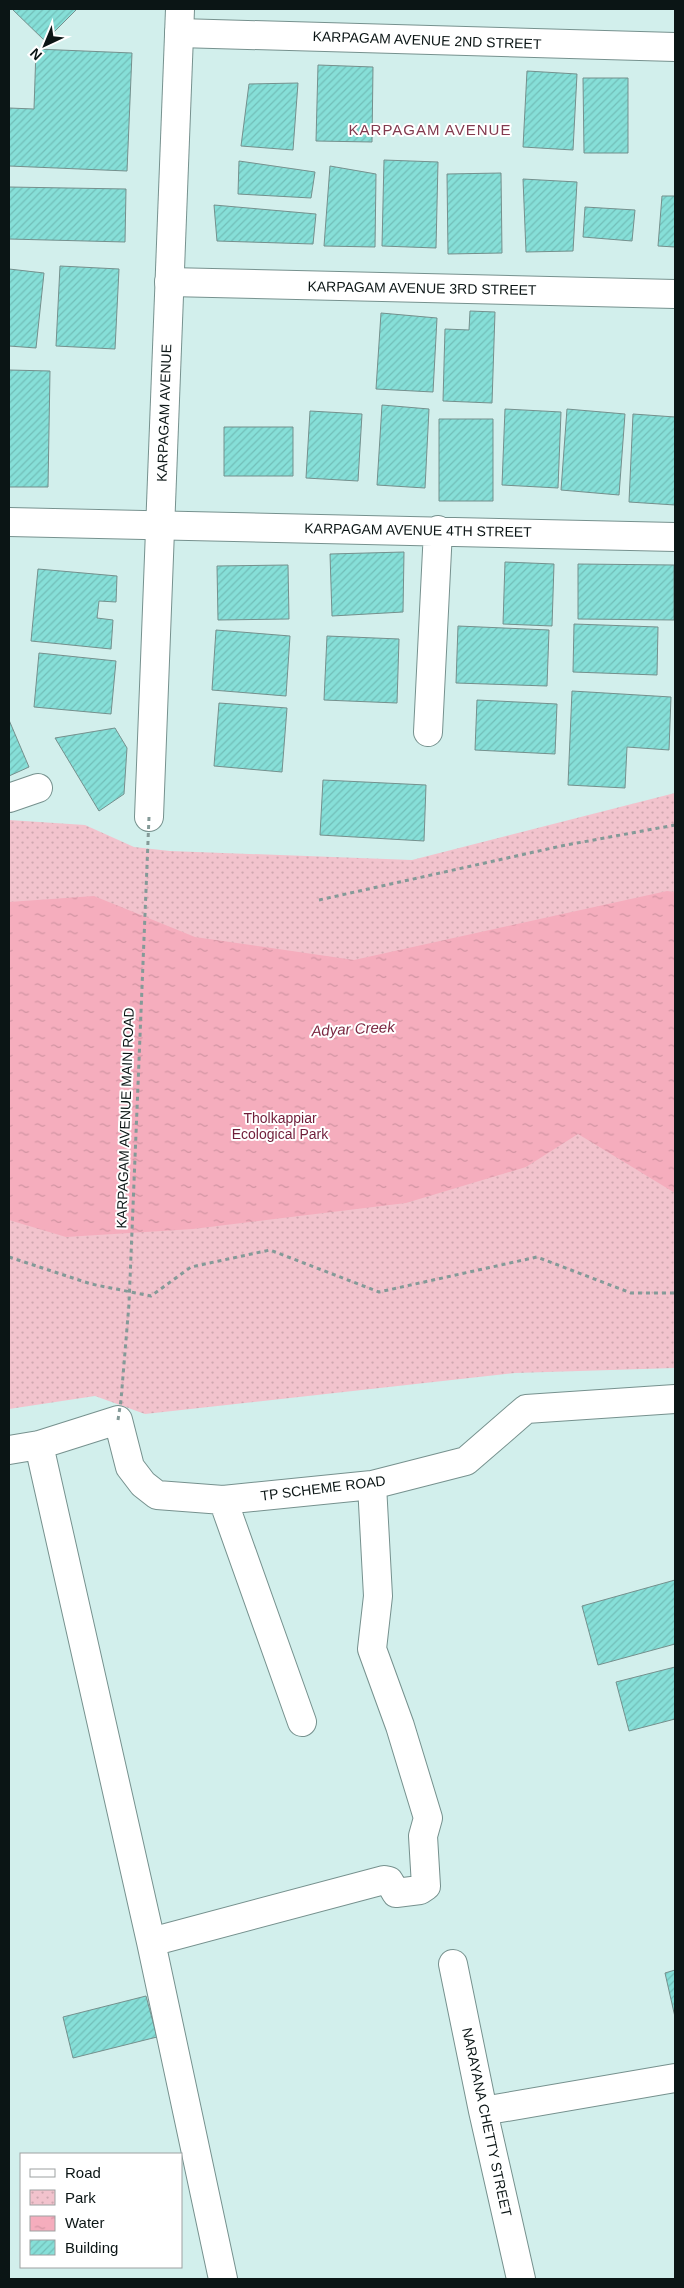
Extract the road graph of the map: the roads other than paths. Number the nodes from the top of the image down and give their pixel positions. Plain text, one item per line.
1 (179, 21) edge
2 (675, 47) edge
3 (169, 282) junction
4 (675, 294) edge
5 (9, 522) edge
6 (160, 526) junction
7 (438, 530) junction
8 (675, 537) edge
9 (428, 732) dead end
10 (38, 788) dead end
11 (9, 798) edge
12 (149, 817) road end
13 (675, 1399) edge
14 (39, 1445) junction
15 (9, 1450) edge
16 (372, 1485) junction
17 (224, 1500) junction
18 (302, 1722) dead end
19 (151, 1942) junction
20 (453, 1964) dead end
21 (675, 2078) edge
22 (483, 2111) junction
23 (223, 2279) edge
24 (521, 2279) edge

1 - 2 street, KARPAGAM AVENUE 2ND STREET
1 - 3 street, KARPAGAM AVENUE
3 - 4 street, KARPAGAM AVENUE 3RD STREET
3 - 6 street, KARPAGAM AVENUE
5 - 6 street, KARPAGAM AVENUE 4TH STREET
6 - 7 street, KARPAGAM AVENUE 4TH STREET
6 - 12 street, KARPAGAM AVENUE
7 - 8 street, KARPAGAM AVENUE 4TH STREET
7 - 9 street
10 - 11 street
13 - 16 street, TP SCHEME ROAD
14 - 15 street
14 - 17 street, TP SCHEME ROAD
14 - 19 street
16 - 17 street, TP SCHEME ROAD
16 - 19 street
17 - 18 street
19 - 23 street
20 - 22 street, NARAYANA CHETTY STREET
21 - 22 street
22 - 24 street, NARAYANA CHETTY STREET

